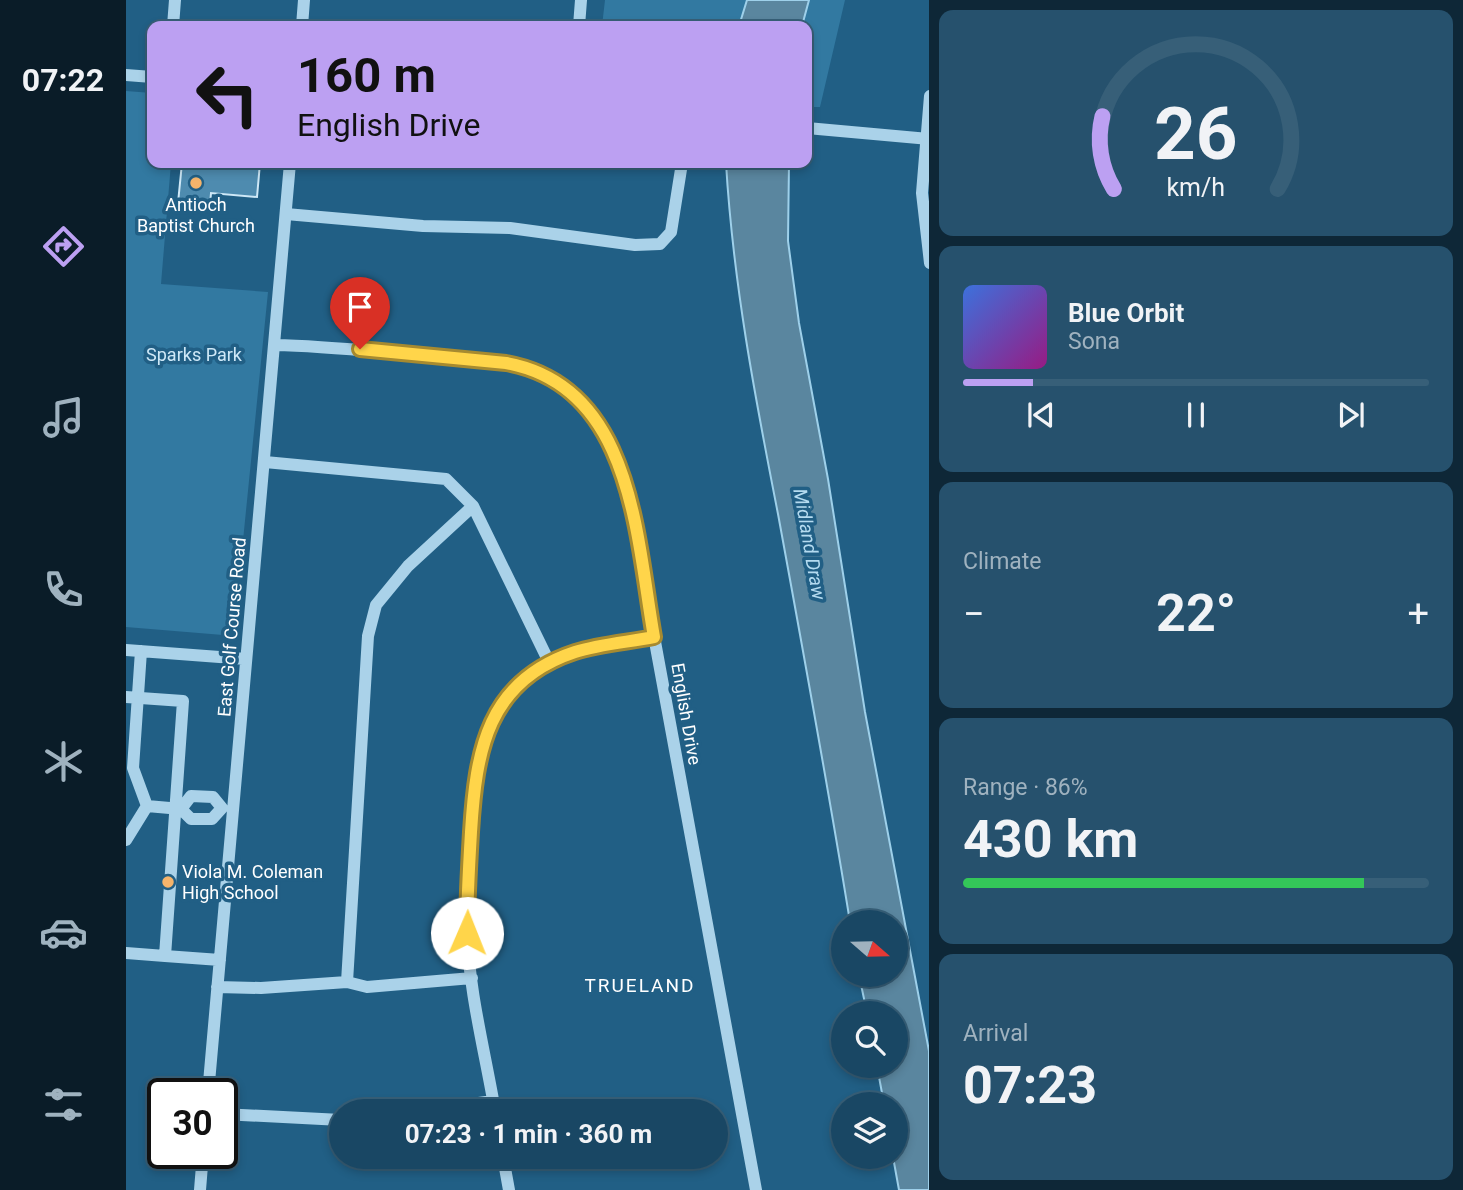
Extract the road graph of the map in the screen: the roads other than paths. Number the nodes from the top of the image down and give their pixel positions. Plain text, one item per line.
1 (175, 0) edge
2 (304, 0) edge
3 (581, 0) edge
4 (173, 21) edge
5 (302, 21) edge
6 (579, 21) edge
7 (126, 75) edge
8 (147, 77) edge
9 (929, 96) edge
10 (812, 128) edge
11 (927, 139) edge
12 (290, 168) edge
13 (681, 168) edge
14 (286, 214) junction
15 (929, 263) edge
16 (275, 345) junction
17 (265, 462) junction
18 (473, 506) junction
19 (654, 637) junction
20 (126, 650) edge
21 (141, 651) junction
22 (246, 659) junction
23 (550, 664) junction
24 (132, 697) edge
25 (148, 806) junction
26 (178, 808) junction
27 (227, 808) junction
28 (126, 840) edge
29 (126, 953) edge
30 (165, 956) junction
31 (220, 960) junction
32 (472, 978) junction
33 (347, 982) junction
34 (217, 987) junction
35 (209, 1078) edge
36 (493, 1099) edge
37 (238, 1115) edge
38 (329, 1119) edge
39 (202, 1169) edge
40 (505, 1169) edge
41 (200, 1190) edge
42 (509, 1190) edge
43 (756, 1190) edge

1 - 4 street
2 - 5 street
3 - 6 street
7 - 8 street
9 - 11 street
10 - 11 street
11 - 15 street
12 - 14 street, East Golf Course Road
13 - 14 street
14 - 16 street, East Golf Course Road
16 - 17 street, East Golf Course Road
16 - 19 street, English Drive
17 - 18 street
17 - 22 street, East Golf Course Road
18 - 23 street
18 - 33 street
19 - 23 street
19 - 43 street, English Drive
20 - 21 street
21 - 22 street
21 - 24 street
22 - 27 street, East Golf Course Road
23 - 32 street
24 - 25 street
24 - 26 street
25 - 26 street
25 - 28 street
26 - 27 street
26 - 27 street
26 - 30 street
27 - 31 street, East Golf Course Road
29 - 30 street
30 - 31 street
31 - 34 street, East Golf Course Road
32 - 33 street
32 - 36 street
33 - 34 street
34 - 35 street, East Golf Course Road
37 - 38 street
39 - 41 street
40 - 42 street

